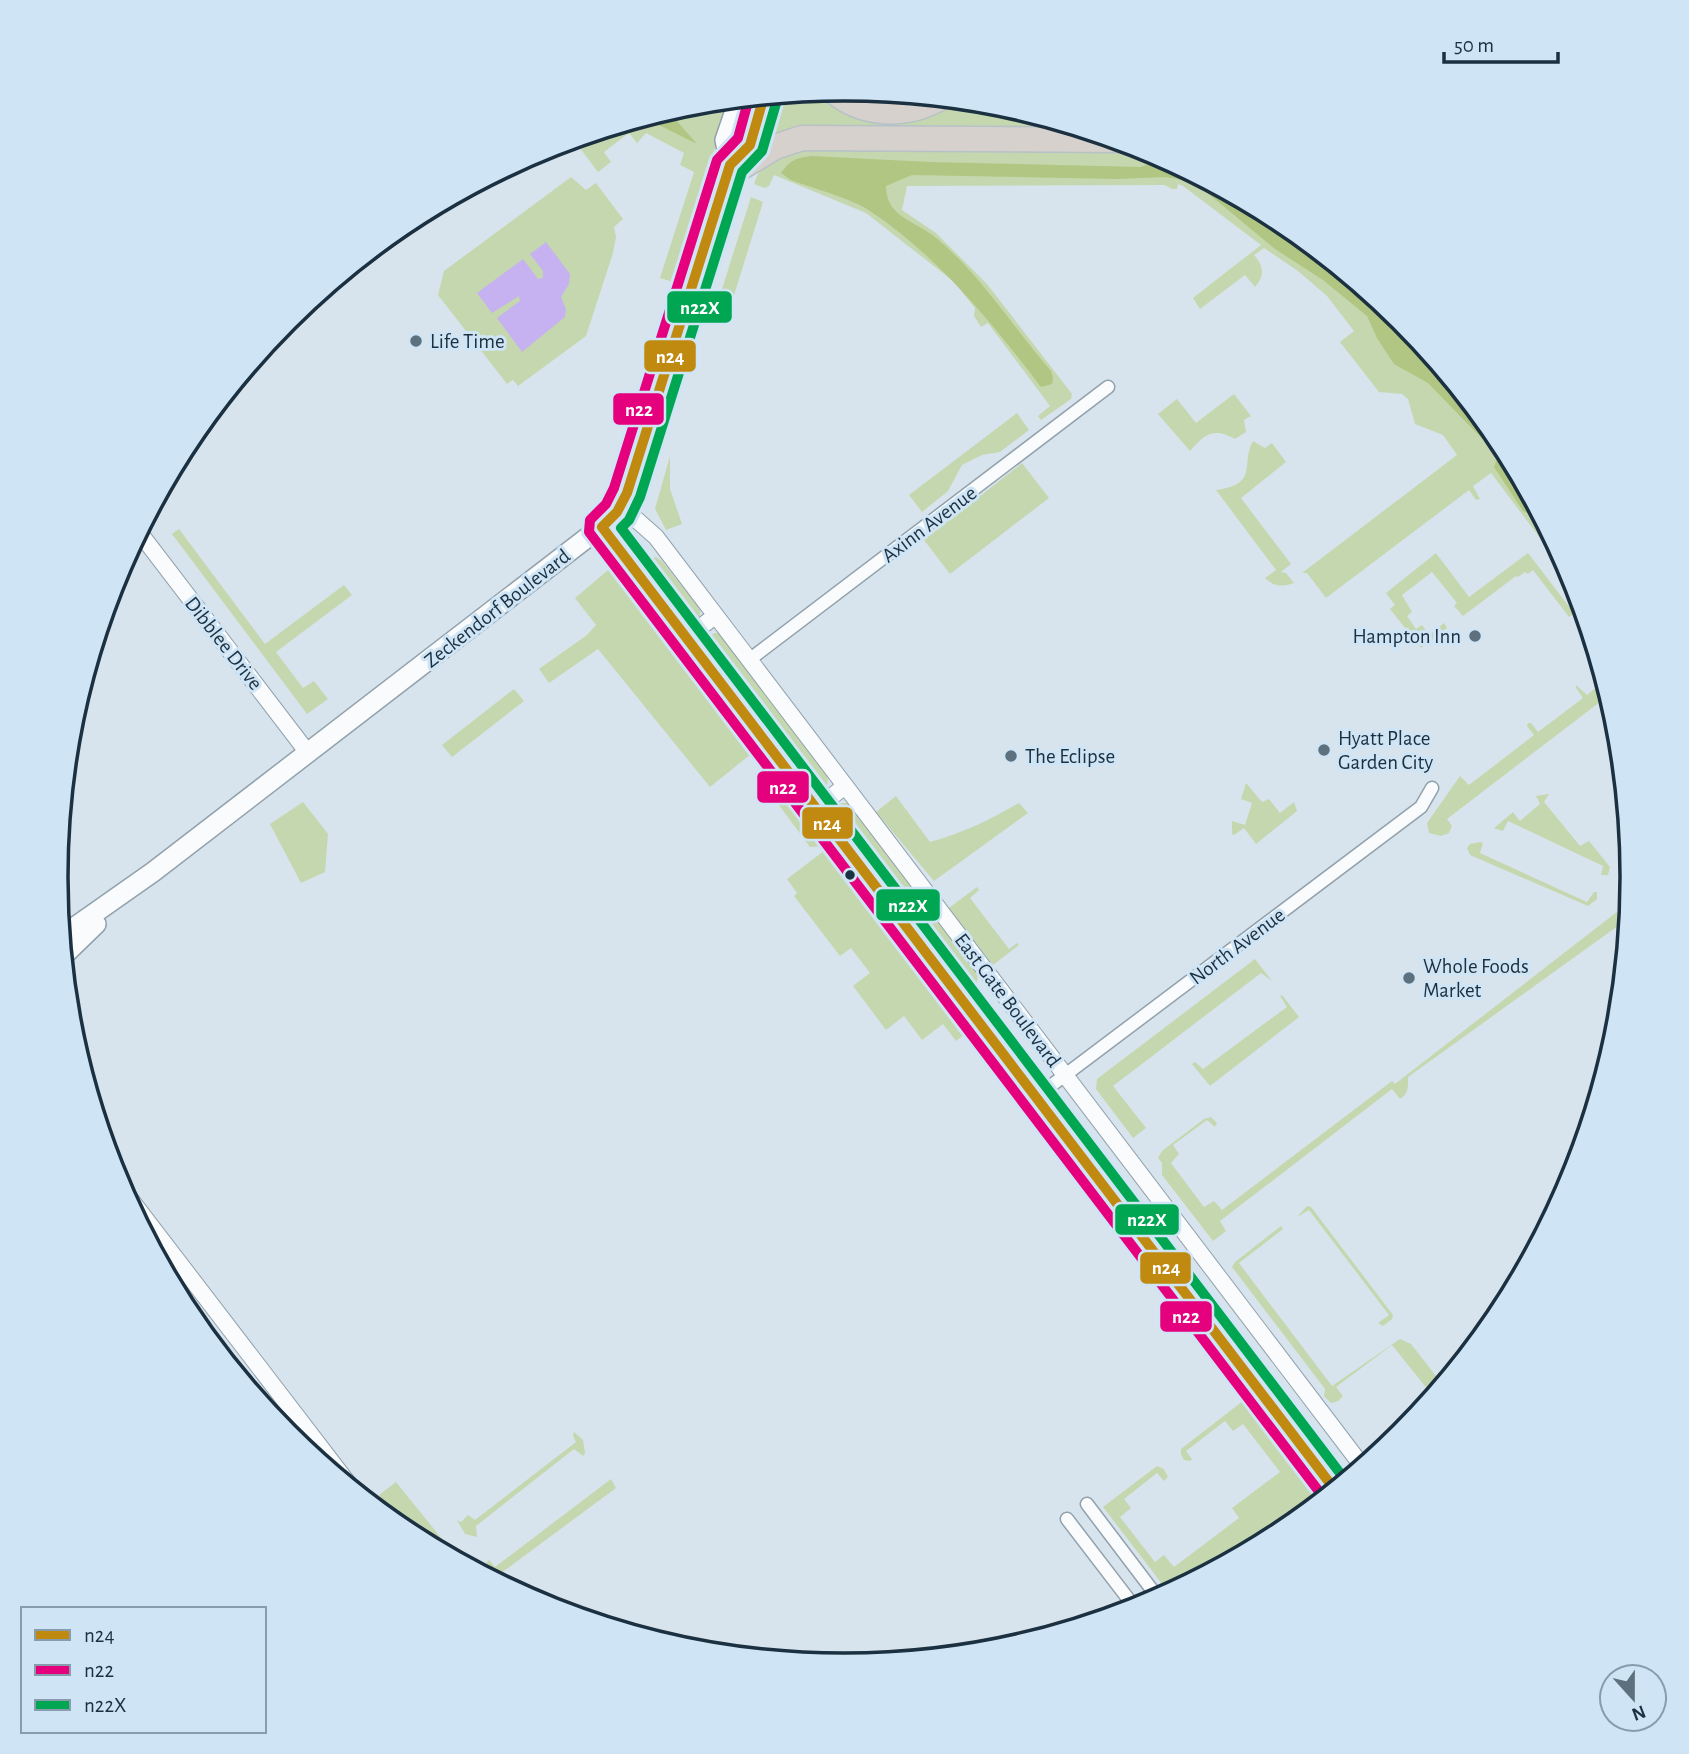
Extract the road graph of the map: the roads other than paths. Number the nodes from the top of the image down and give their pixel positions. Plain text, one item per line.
1 (849, 101) edge
2 (761, 105) edge
3 (923, 105) edge
4 (736, 108) edge
5 (1090, 141) edge
6 (728, 171) junction
7 (1108, 387) dead end
8 (621, 506) junction
9 (602, 527) junction
10 (145, 540) edge
11 (715, 616) junction
12 (685, 639) junction
13 (749, 660) junction
14 (308, 753) junction
15 (845, 786) junction
16 (1432, 788) dead end
17 (816, 809) junction
18 (153, 872) junction
19 (70, 930) edge
20 (72, 948) edge
21 (1065, 1076) junction
22 (1036, 1097) junction
23 (152, 1227) edge
24 (326, 1454) edge
25 (1357, 1460) edge
26 (1329, 1483) edge
27 (1087, 1504) dead end
28 (1067, 1519) dead end
29 (1152, 1590) edge
30 (1128, 1599) edge

1 - 3 highway
2 - 6 main road, Zeckendorf Boulevard
4 - 6 main road, Zeckendorf Boulevard
5 - 6 highway
6 - 8 main road, Zeckendorf Boulevard
7 - 13 street, Axinn Avenue
8 - 9 main road, Zeckendorf Boulevard
8 - 11 street, East Gate Boulevard
9 - 12 street, East Gate Boulevard
9 - 14 main road, Zeckendorf Boulevard
10 - 14 street, Dibblee Drive
11 - 12 street
11 - 13 street, East Gate Boulevard
12 - 17 street, East Gate Boulevard
13 - 15 street, East Gate Boulevard
14 - 18 main road, Zeckendorf Boulevard
15 - 17 street
15 - 21 street, East Gate Boulevard
16 - 21 street, North Avenue
17 - 22 street, East Gate Boulevard
18 - 19 main road, Zeckendorf Boulevard
18 - 20 main road, Zeckendorf Boulevard
21 - 22 street, North Avenue
21 - 25 street, East Gate Boulevard
22 - 26 street, East Gate Boulevard
23 - 24 street
27 - 29 street
28 - 30 street

